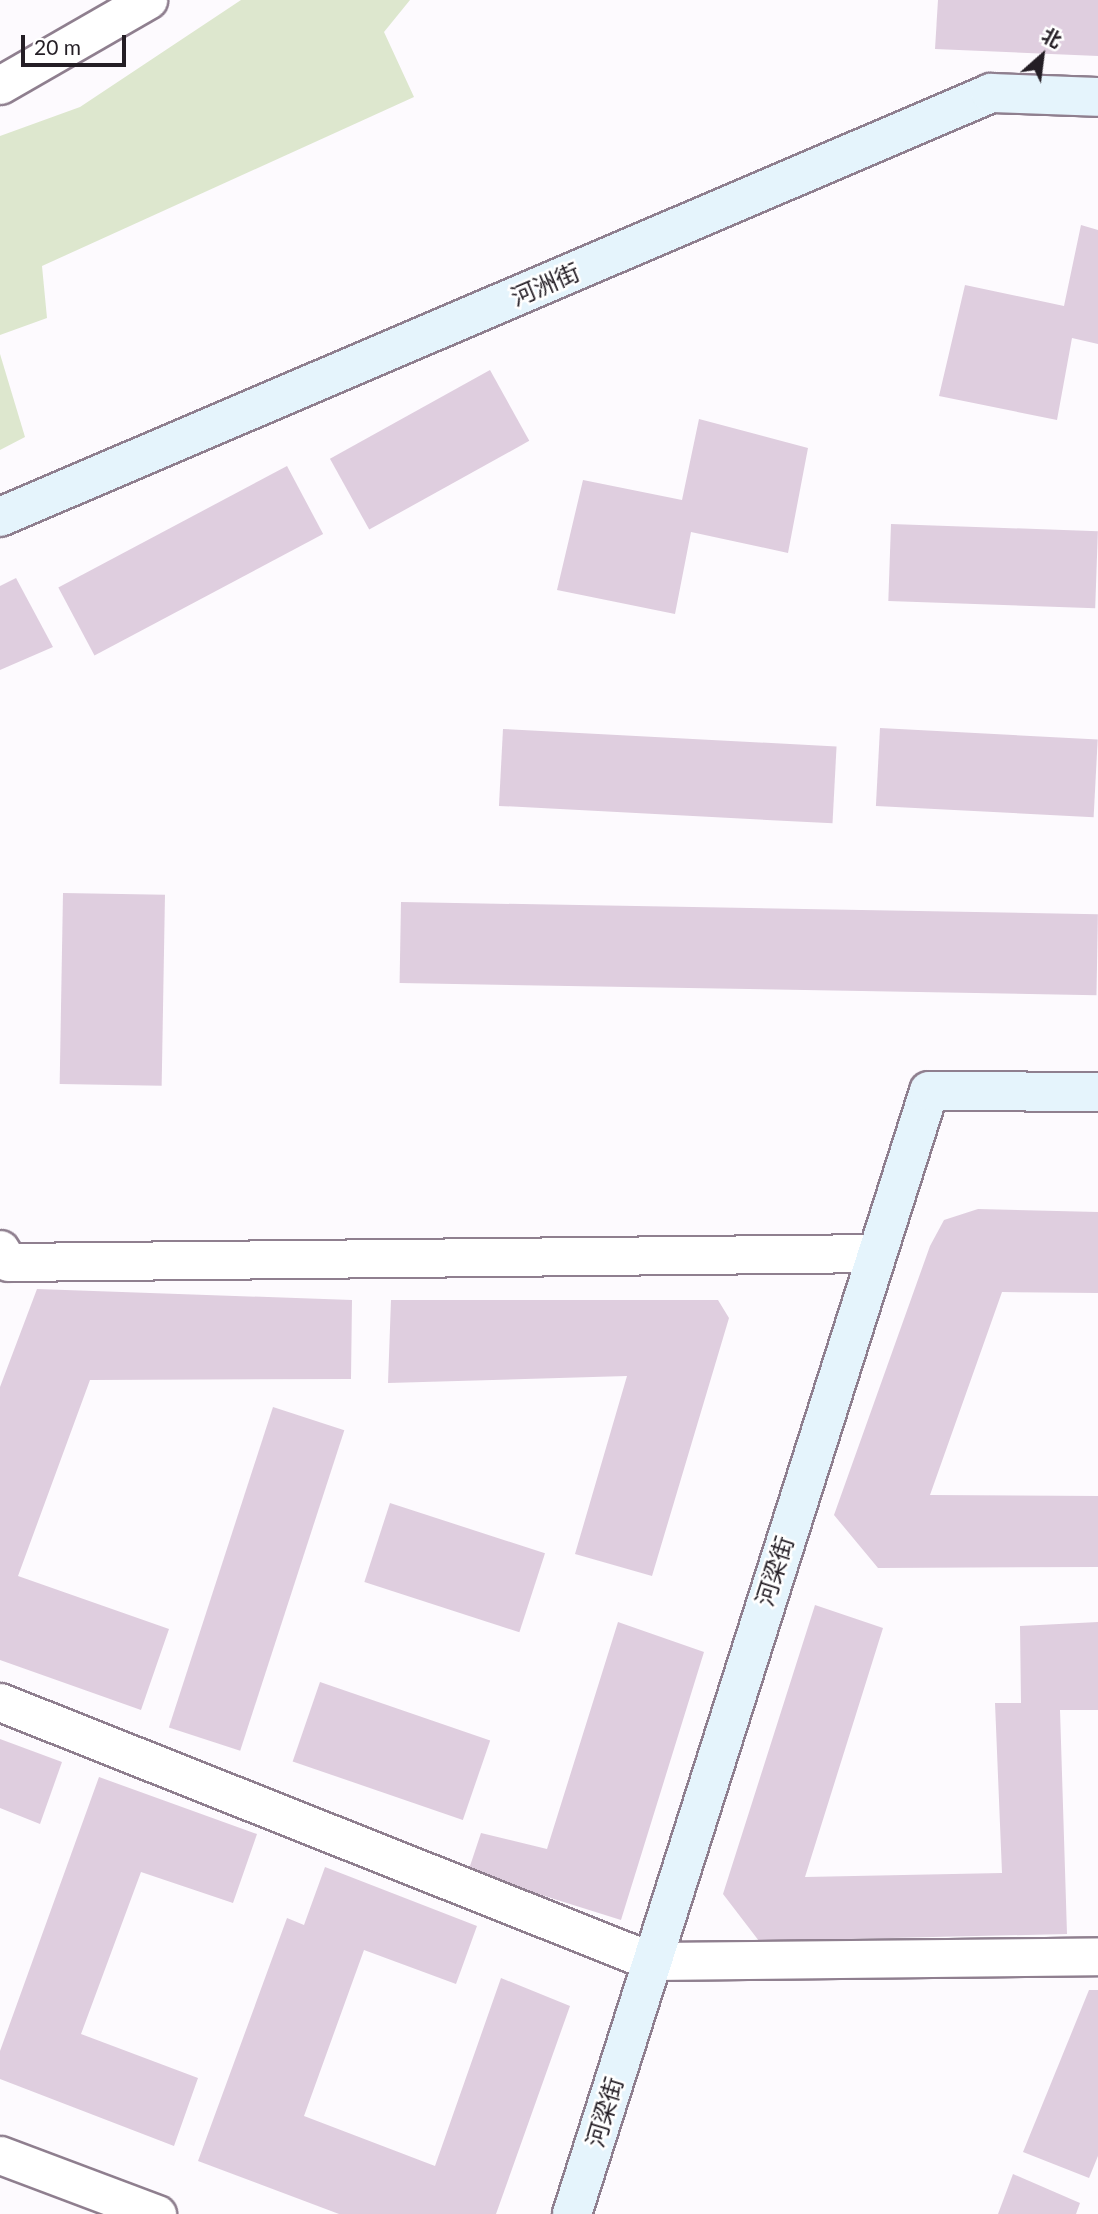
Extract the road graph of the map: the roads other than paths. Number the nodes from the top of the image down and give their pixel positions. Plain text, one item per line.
1 (148, 0) edge
2 (0, 85) edge
3 (1098, 97) edge
4 (0, 517) edge
5 (1098, 1092) edge
6 (875, 1253) junction
7 (3, 1265) edge
8 (0, 1702) edge
9 (1098, 1956) edge
10 (651, 1961) junction
11 (0, 2154) edge
12 (157, 2214) edge
13 (572, 2214) edge

1 - 2 street
3 - 4 street, 河洲街
5 - 6 street, 河梁街
6 - 7 street
6 - 10 street, 河梁街
8 - 10 street
9 - 10 street
10 - 13 street, 河梁街
11 - 12 street

